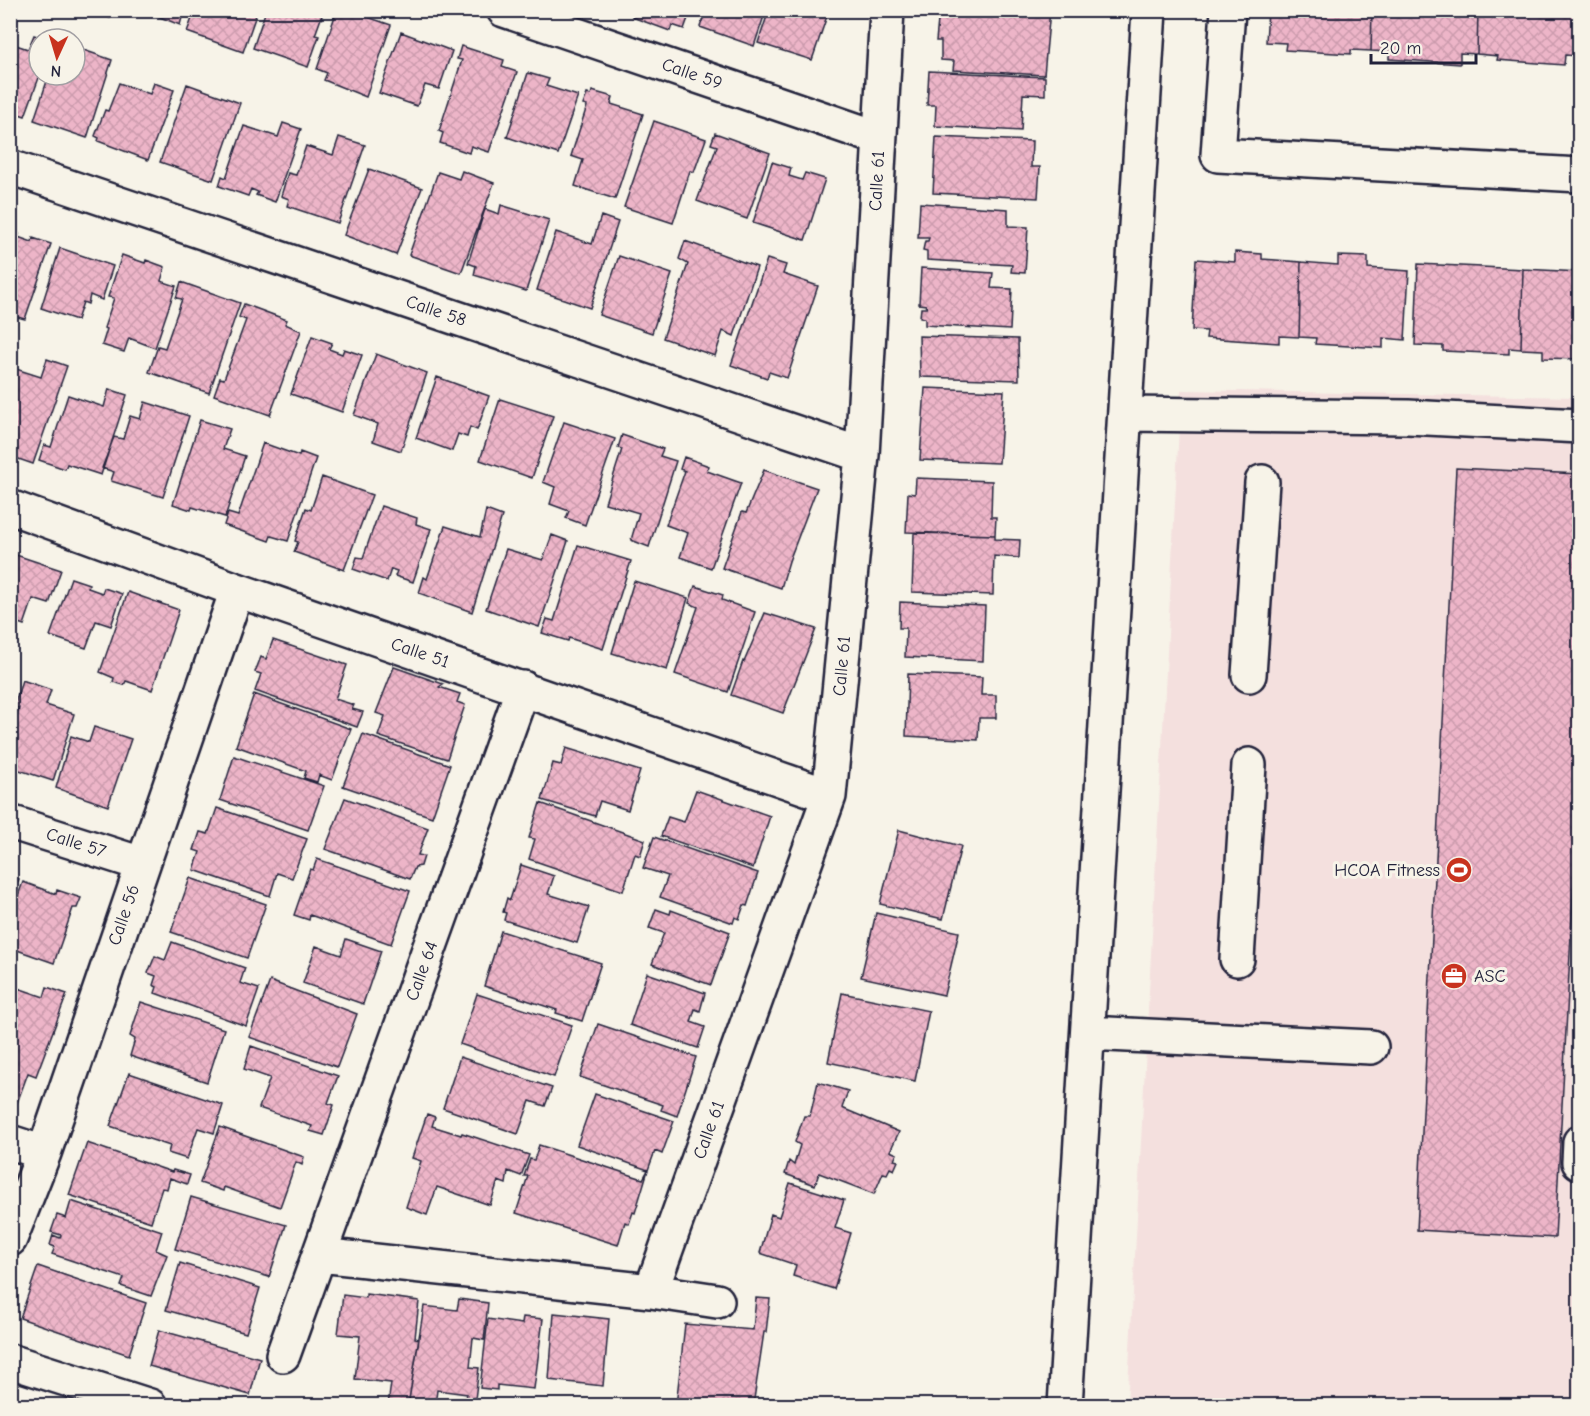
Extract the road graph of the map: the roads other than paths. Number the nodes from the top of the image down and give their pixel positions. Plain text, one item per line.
1 (504, 10) edge
2 (887, 10) edge
3 (1149, 10) edge
4 (1228, 10) edge
5 (879, 138) junction
6 (10, 167) edge
7 (1580, 176) edge
8 (1125, 414) junction
9 (1580, 426) edge
10 (862, 455) junction
11 (1262, 482) dead end
12 (10, 507) edge
13 (237, 590) junction
14 (1249, 675) dead end
15 (523, 688) junction
16 (1249, 765) dead end
17 (830, 796) junction
18 (10, 822) edge
19 (141, 864) junction
20 (1237, 959) dead end
21 (1088, 1033) junction
22 (1371, 1047) dead end
23 (10, 1142) edge
24 (44, 1153) junction
25 (10, 1239) edge
26 (320, 1255) junction
27 (651, 1291) junction
28 (717, 1301) dead end
29 (283, 1355) dead end
30 (10, 1361) edge
31 (150, 1406) edge
32 (1065, 1406) edge

1 - 5 street, Calle 59
2 - 5 street, Calle 61
3 - 8 street
4 - 7 street
5 - 10 street, Calle 61
6 - 10 street, Calle 58
8 - 9 street
8 - 21 street
10 - 17 street, Calle 61
11 - 14 street
12 - 13 street, Calle 51
13 - 15 street, Calle 51
13 - 19 street, Calle 56
15 - 17 street, Calle 51
15 - 26 street, Calle 64
16 - 20 street
17 - 27 street, Calle 61
18 - 19 street, Calle 57
19 - 24 street, Calle 56
21 - 22 street
21 - 32 street
23 - 24 street
24 - 25 street, Calle 56
26 - 27 street
26 - 29 street, Calle 64
27 - 28 street
30 - 31 street

